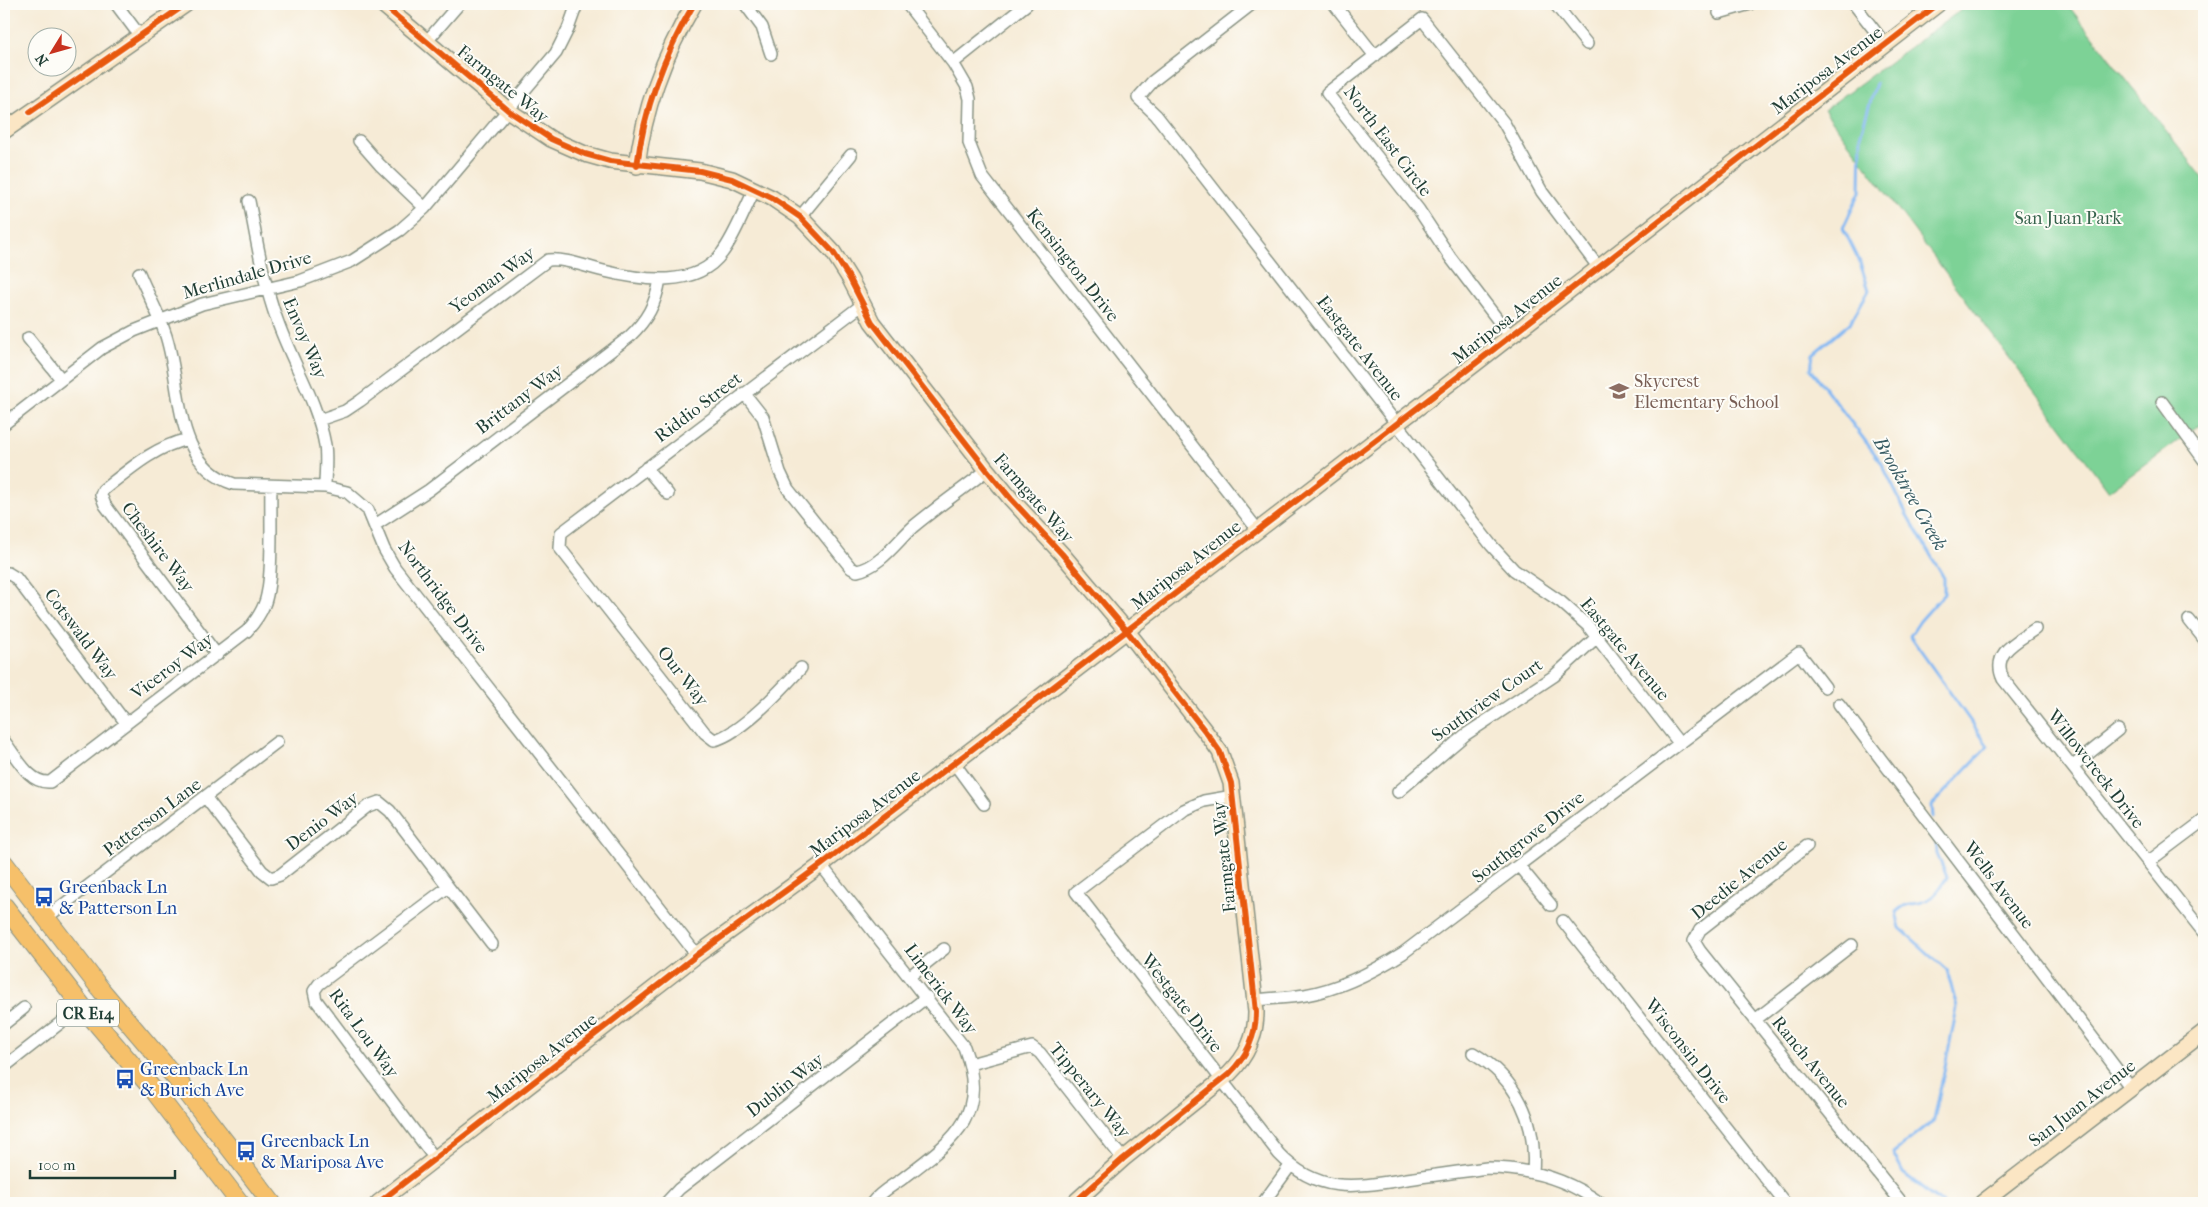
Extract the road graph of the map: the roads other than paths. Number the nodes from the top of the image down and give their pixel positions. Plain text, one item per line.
1 (116, 4) edge
2 (186, 4) edge
3 (382, 4) edge
4 (459, 4) edge
5 (577, 4) edge
6 (694, 4) edge
7 (745, 4) edge
8 (907, 4) edge
9 (1027, 4) edge
10 (1252, 4) edge
11 (1334, 4) edge
12 (1556, 4) edge
13 (1750, 4) edge
14 (1854, 4) edge
15 (1938, 4) edge
16 (1719, 12) dead end
17 (140, 36) junction
18 (427, 41) junction
19 (1587, 44) dead end
20 (1886, 44) junction
21 (771, 54) dead end
22 (1375, 56) junction
23 (953, 63) junction
24 (509, 111) junction
25 (4, 130) edge
26 (359, 140) dead end
27 (851, 155) dead end
28 (637, 166) junction
29 (755, 189) junction
30 (249, 202) dead end
31 (425, 208) junction
32 (800, 217) junction
33 (1599, 268) junction
34 (139, 273) dead end
35 (660, 279) junction
36 (267, 288) junction
37 (862, 305) junction
38 (159, 320) junction
39 (1510, 336) junction
40 (28, 338) dead end
41 (61, 379) junction
42 (744, 393) junction
43 (2162, 402) dead end
44 (319, 420) junction
45 (1396, 423) junction
46 (4, 424) edge
47 (188, 439) junction
48 (2204, 460) edge
49 (646, 468) junction
50 (987, 470) junction
51 (271, 486) junction
52 (325, 487) junction
53 (668, 494) dead end
54 (375, 525) junction
55 (1257, 529) junction
56 (559, 540) joint
57 (4, 574) edge
58 (2189, 620) dead end
59 (2035, 629) dead end
60 (1127, 630) junction
61 (1597, 637) junction
62 (2204, 639) edge
63 (217, 655) junction
64 (801, 668) dead end
65 (1825, 687) dead end
66 (1839, 704) dead end
67 (126, 722) junction
68 (2118, 730) dead end
69 (4, 741) edge
70 (277, 742) dead end
71 (1679, 742) junction
72 (954, 763) junction
73 (2073, 766) junction
74 (1398, 792) dead end
75 (1233, 796) junction
76 (206, 798) junction
77 (984, 804) dead end
78 (2204, 820) edge
79 (1807, 846) dead end
80 (4, 862) edge
81 (2148, 862) junction
82 (821, 865) junction
83 (1519, 866) junction
84 (448, 887) junction
85 (4, 905) edge
86 (1551, 905) dead end
87 (46, 918) junction
88 (1563, 921) dead end
89 (2204, 934) edge
90 (1694, 941) joint
91 (492, 944) dead end
92 (1852, 945) dead end
93 (944, 950) dead end
94 (697, 955) junction
95 (910, 976) junction
96 (927, 997) junction
97 (1255, 1000) junction
98 (82, 1006) junction
99 (24, 1008) dead end
100 (124, 1016) junction
101 (1756, 1020) junction
102 (4, 1024) edge
103 (2204, 1032) edge
104 (1473, 1053) dead end
105 (970, 1064) junction
106 (4, 1067) edge
107 (1222, 1080) junction
108 (2131, 1088) junction
109 (209, 1121) junction
110 (189, 1136) junction
111 (1123, 1159) junction
112 (436, 1160) junction
113 (1290, 1166) junction
114 (1533, 1172) junction
115 (240, 1203) edge
116 (272, 1203) edge
117 (378, 1203) edge
118 (666, 1203) edge
119 (872, 1203) edge
120 (1074, 1203) edge
121 (1262, 1203) edge
122 (1600, 1203) edge
123 (1785, 1203) edge
124 (1902, 1203) edge
125 (1982, 1203) edge

1 - 17 street
2 - 17 street
3 - 18 street, Farmgate Way
4 - 18 street
5 - 24 street, Merlindale Drive
6 - 28 street
7 - 21 street
8 - 23 street, Kensington Drive
9 - 23 street
10 - 45 street, Eastgate Avenue
11 - 22 street
12 - 19 street
13 - 16 street
14 - 20 street
15 - 20 street, Mariposa Avenue
17 - 25 street
18 - 24 street, Farmgate Way
20 - 33 street, Mariposa Avenue
22 - 33 street, North East Circle
22 - 39 street, North East Circle
23 - 55 street, Kensington Drive
24 - 28 street, Farmgate Way
24 - 31 street, Merlindale Drive
26 - 31 street
27 - 32 street
28 - 29 street, Farmgate Way
29 - 32 street, Farmgate Way
29 - 35 street, Yeoman Way
30 - 36 street, Envoy Way
31 - 36 street, Merlindale Drive
32 - 37 street, Farmgate Way
33 - 39 street, Mariposa Avenue
34 - 38 street, Northridge Drive
35 - 44 street, Yeoman Way
35 - 54 street, Brittany Way
36 - 38 street, Merlindale Drive
36 - 44 street, Envoy Way
37 - 42 street, Riddio Street
37 - 50 street, Farmgate Way
38 - 41 street, Merlindale Drive
38 - 47 street, Northridge Drive
39 - 45 street, Mariposa Avenue
40 - 41 street
41 - 46 street, Merlindale Drive
42 - 49 street, Riddio Street
42 - 50 street
43 - 48 street
44 - 52 street, Envoy Way
45 - 55 street, Mariposa Avenue
45 - 61 street, Eastgate Avenue
47 - 51 street, Northridge Drive
47 - 63 street, Cheshire Way
49 - 53 street
49 - 56 street, Riddio Street
50 - 60 street, Farmgate Way
51 - 52 street, Northridge Drive
51 - 63 street, Viceroy Way
52 - 54 street, Northridge Drive
54 - 94 street, Northridge Drive
55 - 60 street, Mariposa Avenue
56 - 64 street, Our Way
57 - 67 street, Cotswald Way
58 - 62 street
59 - 73 street, Willowcreek Drive
60 - 72 street, Mariposa Avenue
60 - 75 street, Farmgate Way
61 - 71 street, Eastgate Avenue
61 - 74 street, Southview Court
63 - 67 street, Viceroy Way
65 - 71 street, Southgrove Drive
66 - 108 street, Wells Avenue
67 - 69 street, Viceroy Way
68 - 73 street
70 - 76 street, Patterson Lane
71 - 83 street, Southgrove Drive
72 - 77 street
72 - 82 street, Mariposa Avenue
73 - 81 street, Willowcreek Drive
75 - 97 street, Farmgate Way
75 - 107 street, Westgate Drive
76 - 84 street, Denio Way
76 - 87 street, Patterson Lane
78 - 81 street
79 - 90 street, Deedie Avenue
80 - 87 main road, CR E14
81 - 89 street, Willowcreek Drive
82 - 94 street, Mariposa Avenue
82 - 95 street, Limerick Way
83 - 86 street
83 - 97 street, Southgrove Drive
84 - 91 street, Denio Way
84 - 112 street, Rita Lou Way
85 - 87 main road
85 - 98 main road, CR E14
87 - 100 main road, CR E14
88 - 123 street, Wisconsin Drive
90 - 101 street, Ranch Avenue
92 - 101 street
93 - 95 street
94 - 112 street, Mariposa Avenue
95 - 96 street, Limerick Way
96 - 105 street, Limerick Way
96 - 118 street, Dublin Way
97 - 107 street, Farmgate Way
98 - 100 main road
98 - 106 street
98 - 110 main road, CR E14
99 - 102 street
100 - 109 main road, CR E14
101 - 124 street, Ranch Avenue
103 - 108 street, San Juan Avenue
104 - 114 street
105 - 111 street, Tipperary Way
105 - 119 street, Limerick Way
107 - 111 street, Farmgate Way
107 - 113 street, Westgate Drive
108 - 125 street, San Juan Avenue
109 - 110 main road
109 - 116 main road, CR E14
110 - 115 main road, CR E14
111 - 120 street, Farmgate Way
112 - 117 street, Mariposa Avenue
113 - 114 street, Westgate Drive
113 - 121 street
114 - 122 street, Westgate Drive

